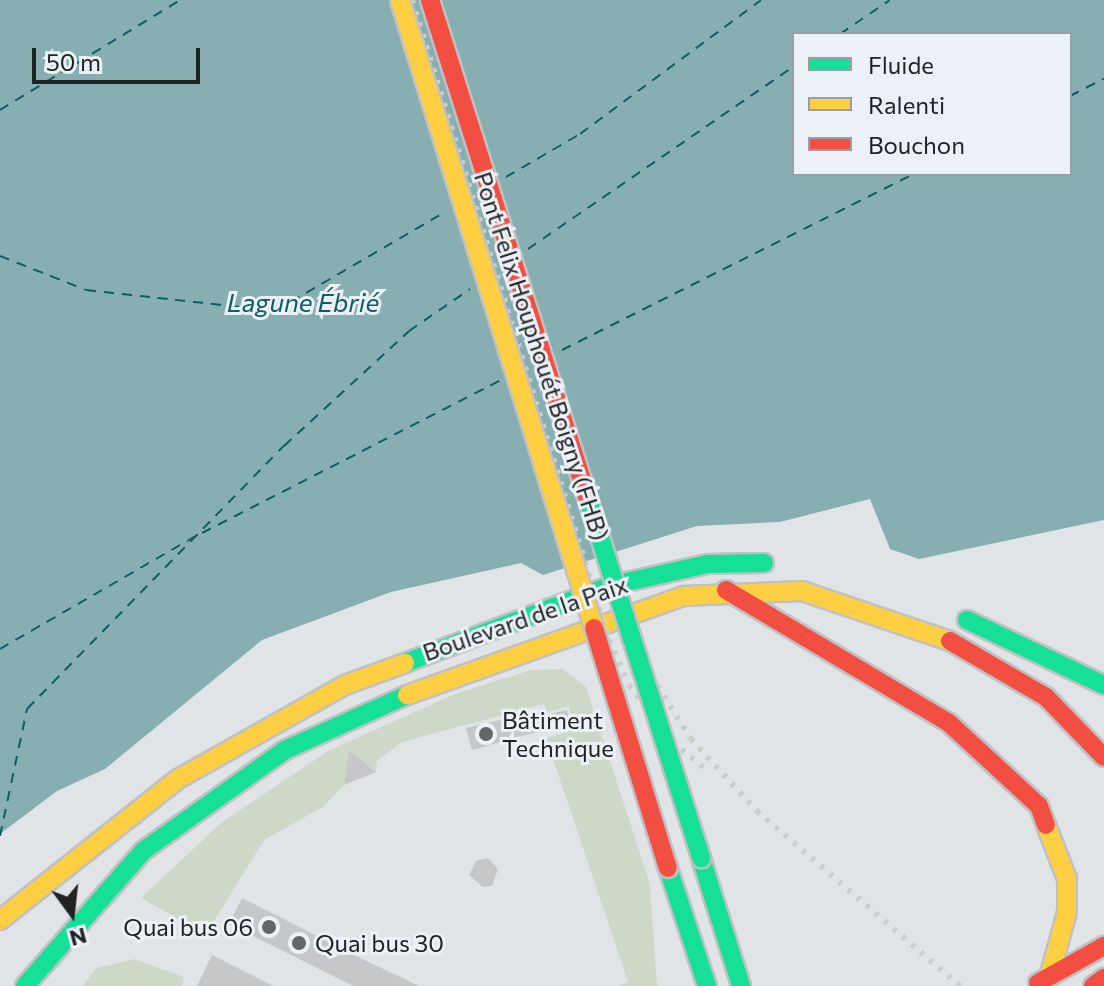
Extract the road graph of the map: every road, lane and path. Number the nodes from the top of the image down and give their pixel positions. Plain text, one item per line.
1 (400, 0) edge
2 (430, 0) edge
3 (791, 566) dead end
4 (726, 590) junction
5 (953, 613) dead end
6 (1104, 685) edge
7 (1103, 756) edge
8 (0, 920) edge
9 (1104, 946) edge
10 (1104, 978) edge
11 (1040, 981) edge
12 (25, 986) edge
13 (707, 986) edge
14 (741, 986) edge
15 (1093, 986) edge

1 - 13 main road, Pont Felix Houphouét Boigny (FHB), bridge
2 - 14 main road, Pont Felix Houphouét Boigny (FHB), bridge
3 - 8 main road, Boulevard de la Paix
4 - 7 main road, Boulevard de la Paix
4 - 11 main road
4 - 12 main road, Boulevard de la Paix
5 - 6 main road
9 - 11 main road
10 - 15 main road

